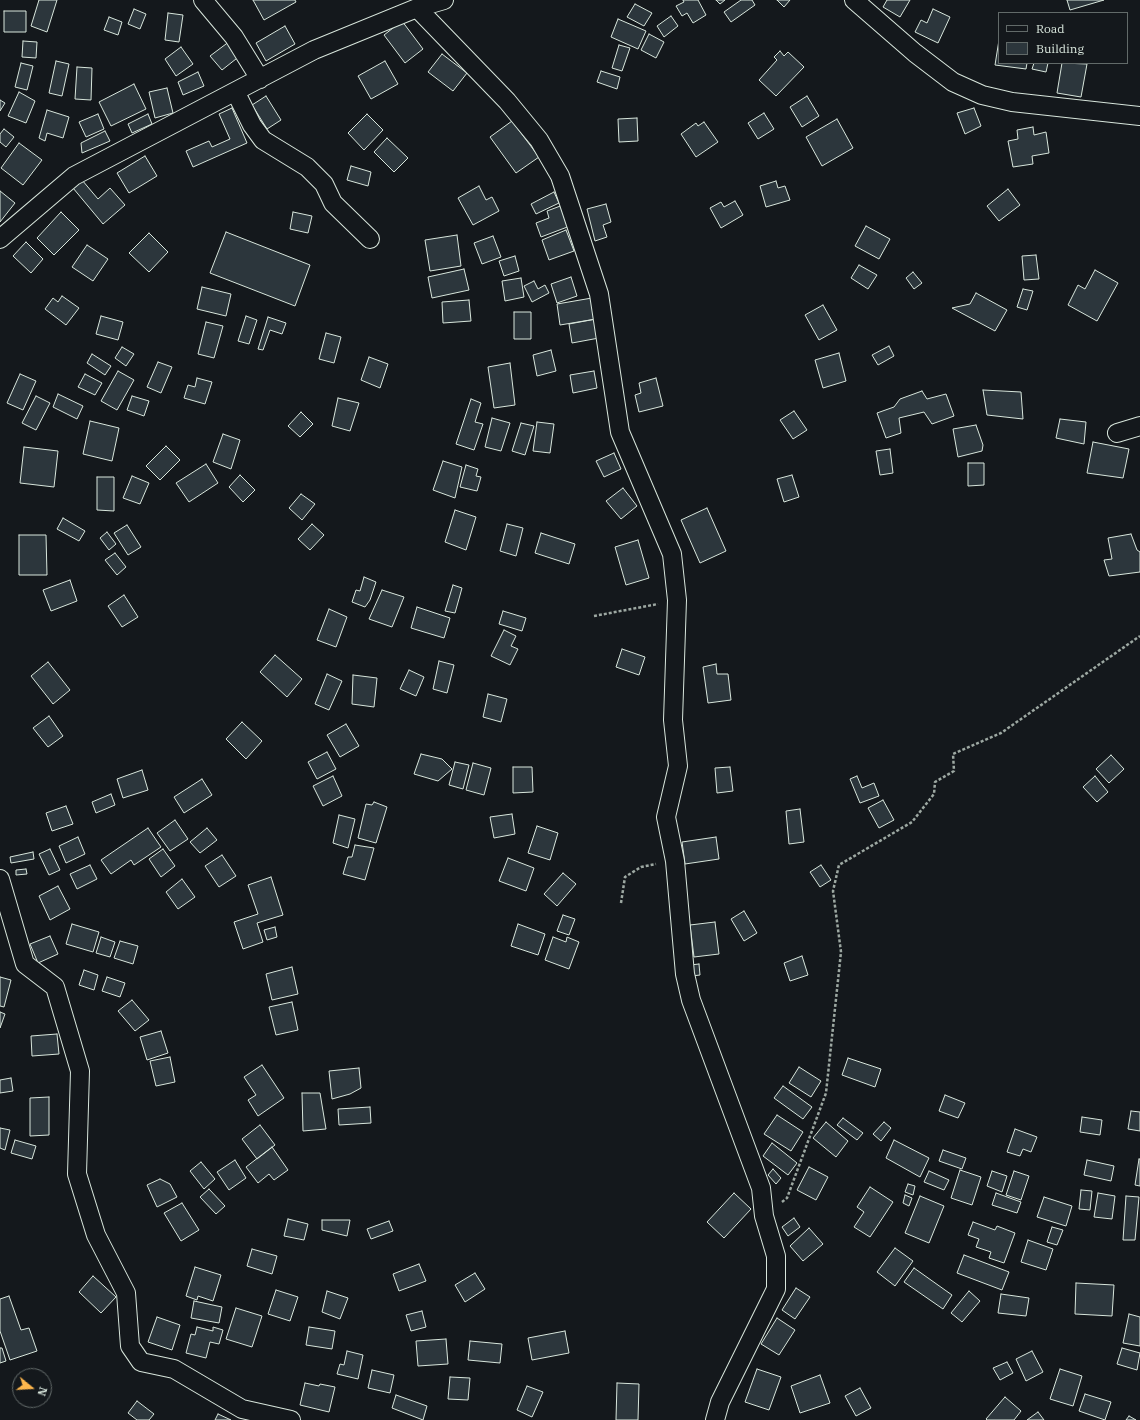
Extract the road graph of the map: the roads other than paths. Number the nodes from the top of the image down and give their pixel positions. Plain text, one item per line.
1 (203, 0) edge
2 (444, 0) edge
3 (854, 0) edge
4 (417, 8) junction
5 (260, 78) junction
6 (236, 93) junction
7 (1138, 118) edge
8 (370, 239) dead end
9 (0, 240) edge
10 (1140, 426) edge
11 (1117, 433) dead end
12 (0, 879) edge
13 (290, 1420) edge
14 (716, 1420) edge

1 - 5 street
2 - 4 street
3 - 7 street
4 - 5 street
4 - 14 street
5 - 6 street
6 - 8 street
6 - 9 street
10 - 11 street
12 - 13 street

